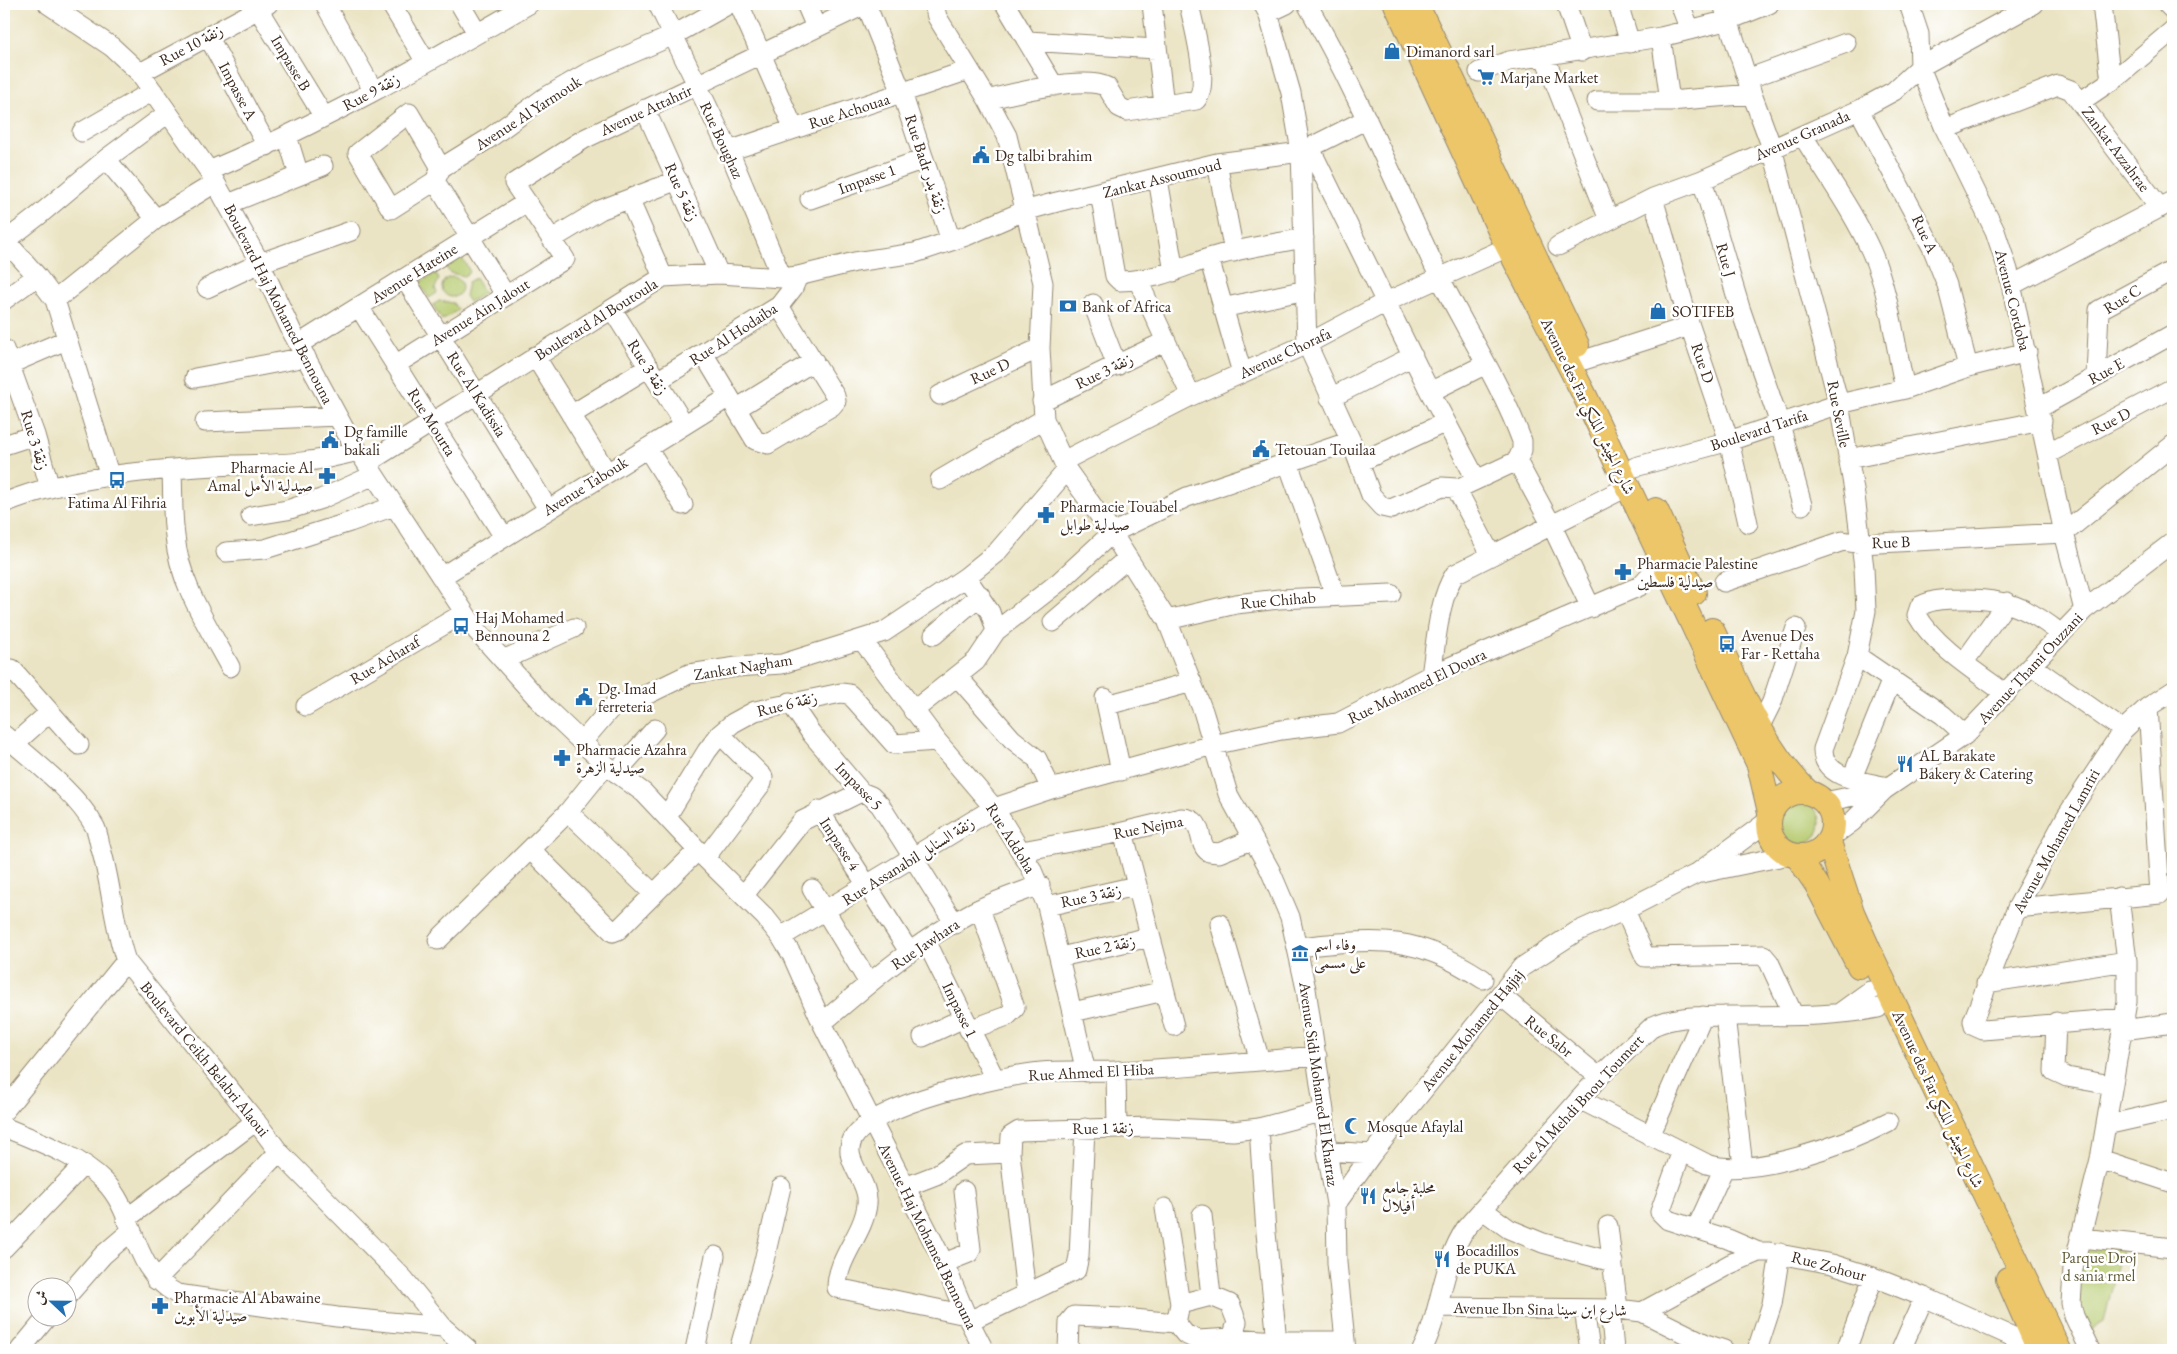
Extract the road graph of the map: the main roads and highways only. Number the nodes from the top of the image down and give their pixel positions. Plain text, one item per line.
1 (1396, 4) edge
2 (1416, 4) edge
3 (1631, 477) junction
4 (1817, 797) junction
5 (1769, 817) junction
6 (1830, 840) junction
7 (1793, 856) junction
8 (2025, 1343) edge
9 (2059, 1350) edge

1 - 3 main road, Avenue des Far شارع الجيش الملكي
2 - 3 main road, Avenue des Far شارع الجيش الملكي
3 - 4 main road, Avenue des Far شارع الجيش الملكي
3 - 5 main road, Avenue des Far شارع الجيش الملكي
4 - 5 main road
4 - 6 main road
5 - 7 main road
6 - 7 main road
6 - 9 main road, Avenue des Far شارع الجيش الملكي
7 - 8 main road, Avenue des Far شارع الجيش الملكي

